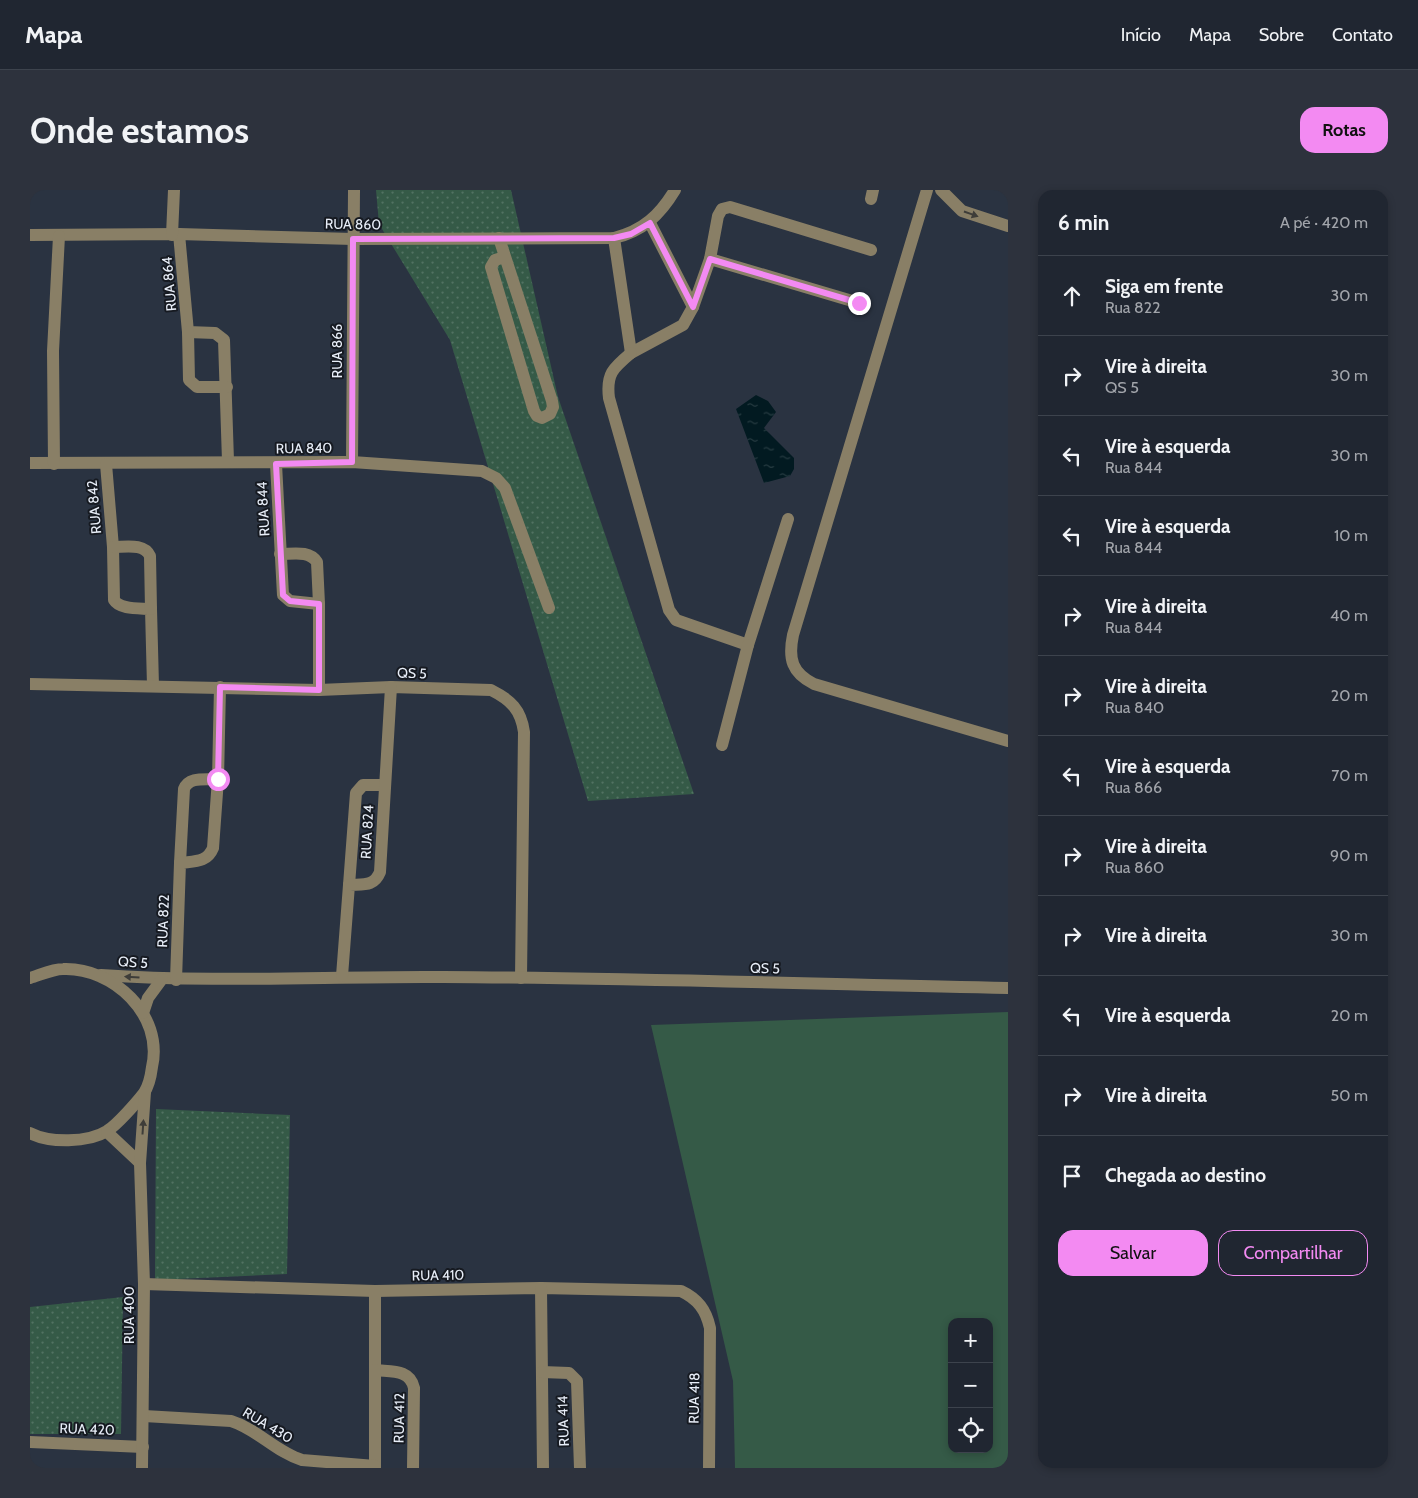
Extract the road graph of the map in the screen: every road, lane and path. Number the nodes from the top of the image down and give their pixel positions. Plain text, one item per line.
1 (174, 190) edge
2 (354, 190) edge
3 (675, 190) edge
4 (928, 190) edge
5 (941, 190) edge
6 (650, 223) junction
7 (1008, 226) edge
8 (176, 234) junction
9 (30, 235) edge
10 (59, 236) junction
11 (499, 238) junction
12 (614, 238) junction
13 (353, 239) junction
14 (871, 250) dead end
15 (505, 257) junction
16 (710, 259) junction
17 (859, 303) dead end
18 (693, 307) junction
19 (188, 332) junction
20 (631, 353) junction
21 (227, 387) junction
22 (228, 461) junction
23 (352, 462) junction
24 (30, 463) edge
25 (54, 464) junction
26 (106, 464) junction
27 (276, 464) junction
28 (788, 519) dead end
29 (113, 547) junction
30 (280, 554) junction
31 (319, 604) junction
32 (548, 608) dead end
33 (151, 609) junction
34 (748, 645) junction
35 (30, 684) edge
36 (153, 686) junction
37 (220, 687) junction
38 (391, 687) junction
39 (319, 690) junction
40 (1008, 741) edge
41 (722, 745) dead end
42 (218, 779) junction
43 (384, 785) junction
44 (180, 863) junction
45 (348, 885) junction
46 (102, 975) junction
47 (342, 976) junction
48 (30, 978) edge
49 (521, 978) junction
50 (162, 980) junction
51 (176, 980) junction
52 (1008, 988) edge
53 (143, 1013) junction
54 (145, 1092) junction
55 (107, 1132) junction
56 (32, 1135) edge
57 (140, 1163) junction
58 (144, 1284) junction
59 (541, 1288) junction
60 (375, 1291) junction
61 (710, 1328) joint
62 (374, 1370) junction
63 (542, 1372) junction
64 (144, 1416) junction
65 (30, 1442) edge
66 (143, 1446) junction
67 (375, 1467) edge
68 (142, 1468) edge
69 (413, 1468) edge
70 (542, 1468) edge
71 (580, 1468) edge
72 (709, 1468) edge

1 - 8 street, RUA 864
2 - 13 street, RUA 866
3 - 6 street, RUA 860
4 - 40 street
5 -> 7 street
6 - 12 street, RUA 860
6 - 18 street
8 - 10 street, RUA 860
8 - 13 street, RUA 860
8 - 19 street, RUA 864
9 - 10 street, RUA 860
10 - 25 street
11 - 12 street, RUA 860
11 - 13 street, RUA 860
11 - 15 street
12 - 20 street
13 - 23 street, RUA 866
14 - 16 street
15 - 15 street
16 - 17 street
16 - 18 street
18 - 20 street
19 - 21 street
19 - 21 street, RUA 864
20 - 34 street
21 - 22 street
22 - 26 street, RUA 840
22 - 27 street, RUA 840
23 - 27 street, RUA 840
23 - 32 street, RUA 840
24 - 25 street, RUA 840
25 - 26 street, RUA 840
26 - 29 street, RUA 842
27 - 30 street, RUA 844
28 - 34 street
29 - 33 street, RUA 842
29 - 33 street, RUA 842
30 - 31 street, RUA 844
30 - 31 street, RUA 844
31 - 39 street, RUA 844
33 - 36 street, RUA 842
34 - 41 street
35 - 36 street, QS 5
36 - 37 street, QS 5
37 - 39 street, QS 5
37 - 42 street
38 - 39 street, QS 5
38 - 43 street, RUA 824
38 - 49 street, QS 5
42 - 44 street
42 - 44 street, RUA 822
43 - 45 street, RUA 824
43 - 45 street, RUA 824
44 - 51 street, RUA 822
45 - 47 street, RUA 824
46 - 48 street, QS 5
50 -> 46 street, QS 5
46 - 53 street
47 - 49 street, QS 5
47 - 51 street, QS 5
49 - 52 street, QS 5
50 - 51 street, QS 5
50 - 53 street, QS 5
53 - 54 street
54 - 55 street
57 -> 54 street, RUA 400
55 - 56 street
55 - 57 street
57 - 58 street, RUA 400
58 - 60 street, RUA 410
58 - 64 street, RUA 400
59 - 60 street, RUA 410
59 - 61 street, RUA 410
59 - 63 street, RUA 414
60 - 62 street, RUA 412
61 - 72 street, RUA 418
62 - 67 street, RUA 412
62 - 69 street, RUA 412
63 - 70 street, RUA 414
63 - 71 street, RUA 414
64 - 66 street, RUA 400
64 - 67 street, RUA 430
65 - 66 street, RUA 420
66 - 68 street, RUA 400

